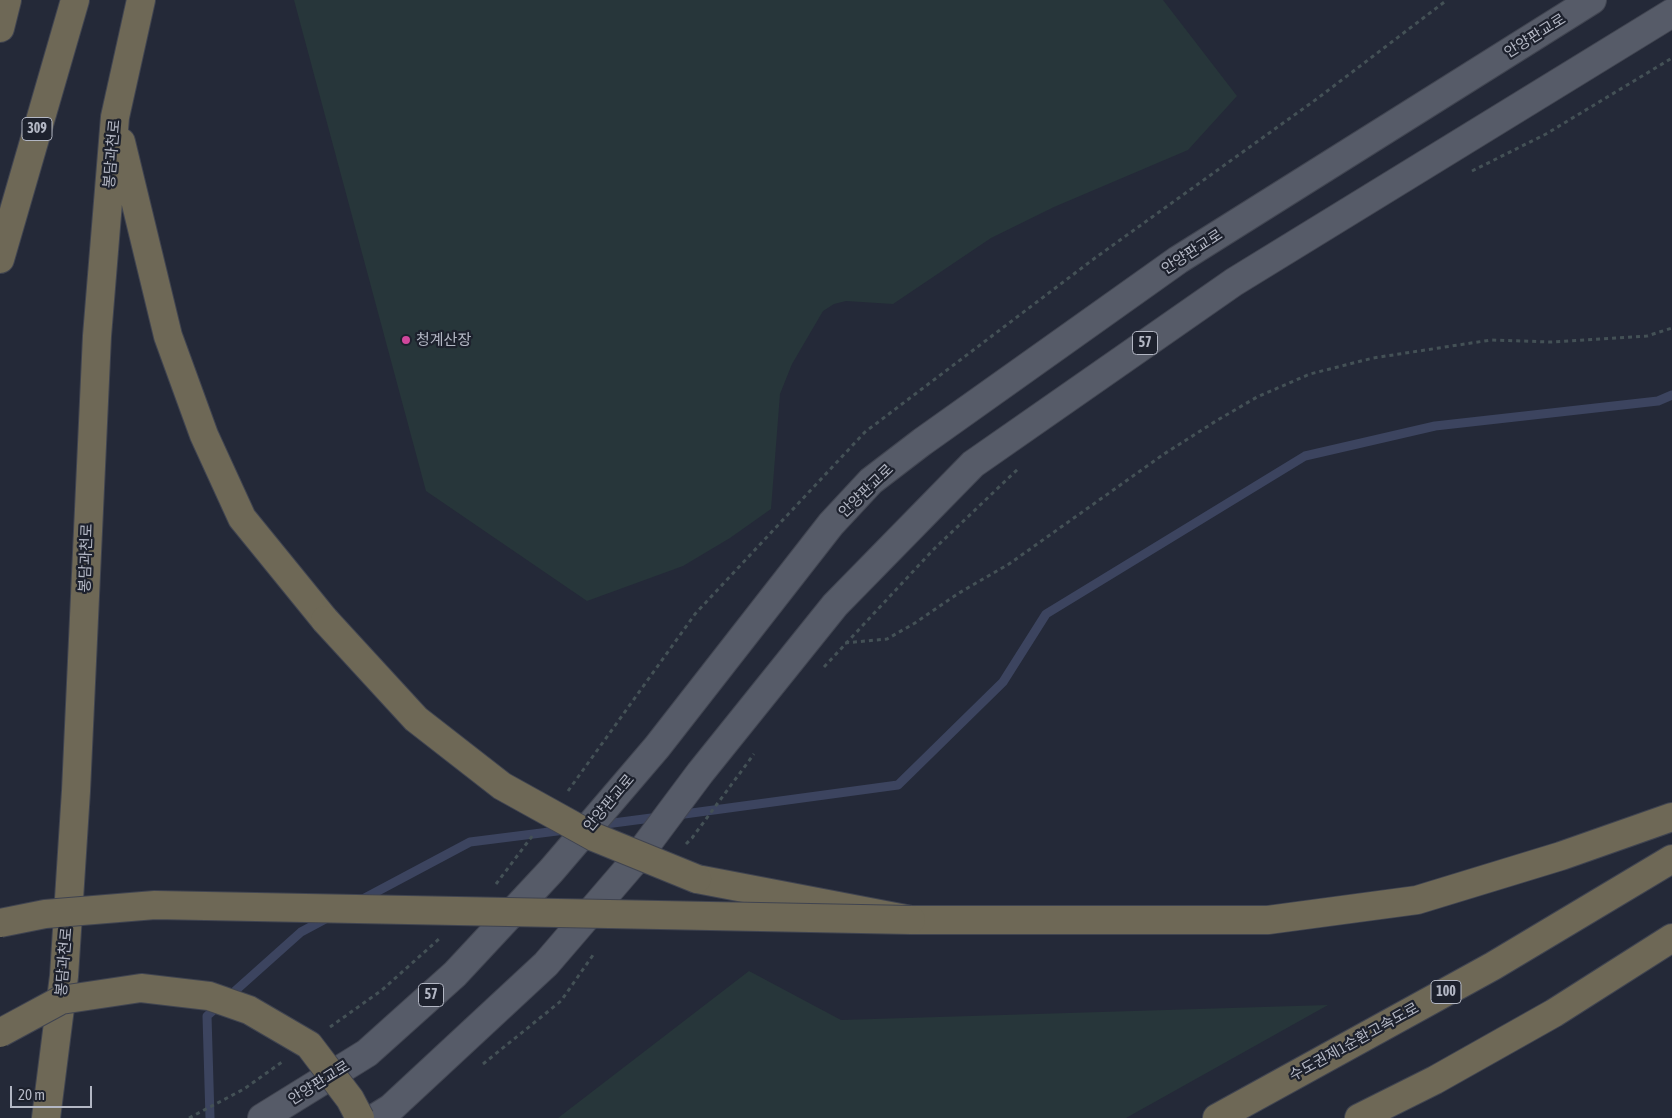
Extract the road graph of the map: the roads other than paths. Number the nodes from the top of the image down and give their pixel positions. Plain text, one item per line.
1 (7, 0) edge
2 (75, 0) edge
3 (141, 0) edge
4 (1592, 0) edge
5 (1672, 13) edge
6 (0, 28) edge
7 (114, 117) junction
8 (0, 259) edge
9 (1672, 817) edge
10 (1672, 859) edge
11 (911, 920) junction
12 (0, 923) edge
13 (1672, 938) edge
14 (0, 1032) edge
15 (1436, 1080) junction
16 (269, 1114) edge
17 (46, 1118) edge
18 (360, 1118) edge
19 (375, 1118) edge
20 (1216, 1118) edge
21 (1359, 1118) edge
22 (1379, 1118) edge

1 - 6 highway
2 - 8 highway, 309
3 - 7 highway, 봉담과천로
4 - 16 main road, 안양판교로 / 57
5 - 19 main road, 57
7 - 11 highway, bridge
7 - 17 highway, 봉담과천로
9 - 11 highway
10 - 20 highway, 수도권제1순환고속도로 / 100
11 - 12 highway, bridge
13 - 15 highway
14 - 18 highway, bridge
15 - 21 highway
15 - 22 highway

